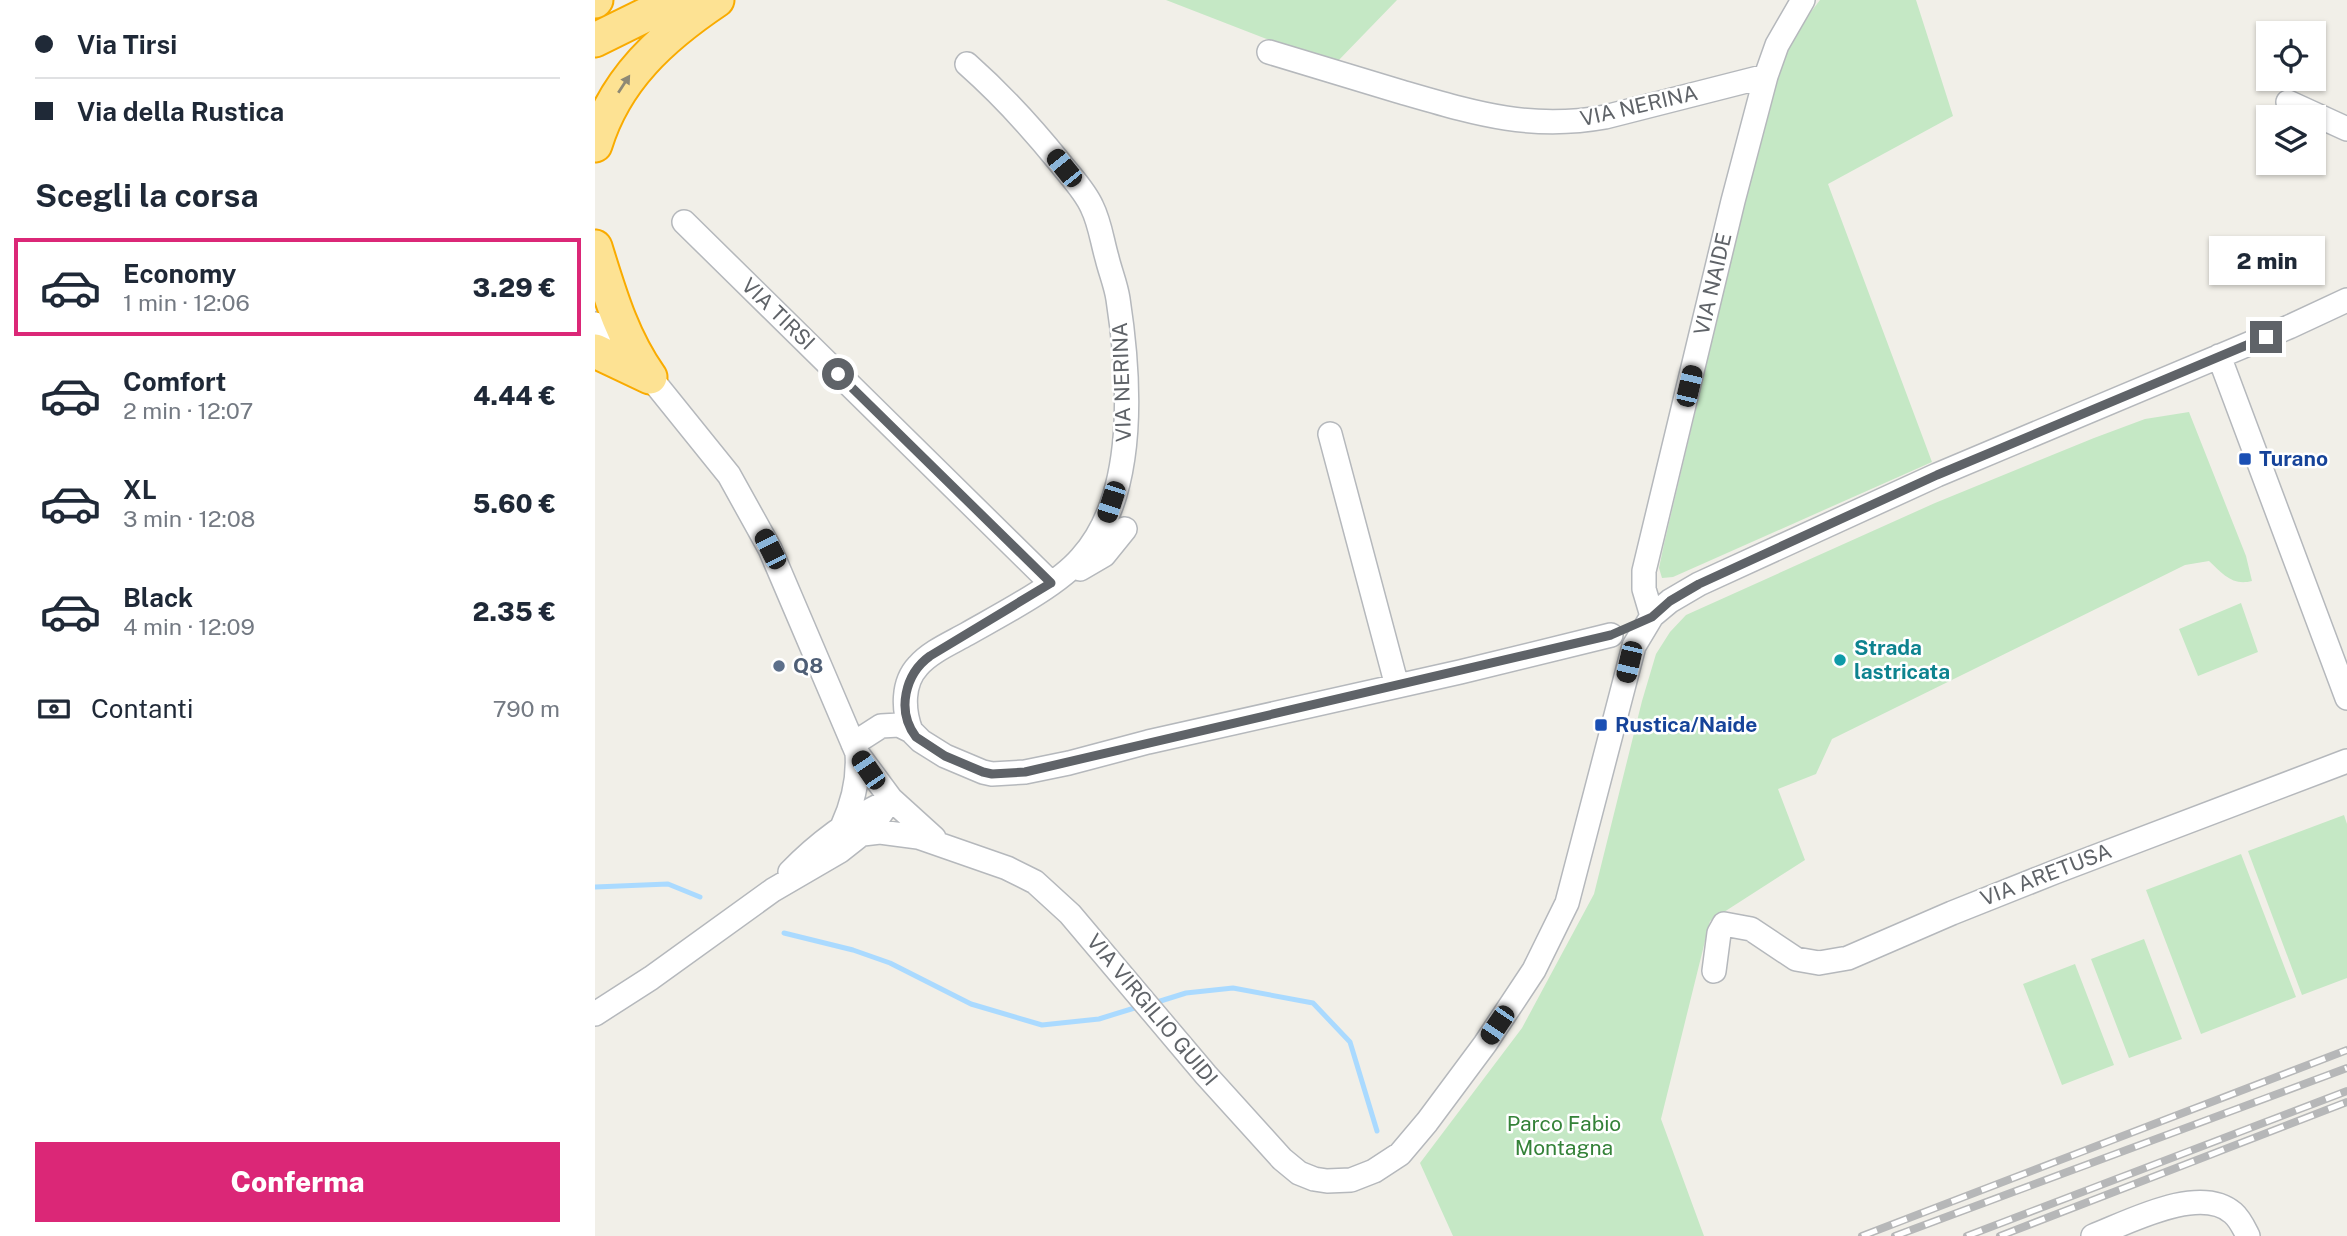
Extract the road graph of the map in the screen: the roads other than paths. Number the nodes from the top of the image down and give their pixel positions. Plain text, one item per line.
1 (676, 0) edge
2 (717, 0) edge
3 (1803, 0) edge
4 (595, 40) edge
5 (1269, 52) dead end
6 (967, 64) dead end
7 (1766, 76) junction
8 (2288, 102) dead end
9 (2347, 129) edge
10 (595, 145) edge
11 (684, 222) dead end
12 (595, 247) edge
13 (2347, 300) edge
14 (595, 324) edge
15 (595, 351) edge
16 (2219, 356) junction
17 (650, 377) junction
18 (1330, 434) dead end
19 (1125, 529) dead end
20 (1058, 579) junction
21 (1652, 617) junction
22 (1611, 635) junction
23 (1629, 662) junction
24 (1397, 686) junction
25 (906, 692) junction
26 (2347, 698) edge
27 (881, 726) junction
28 (911, 731) junction
29 (855, 748) junction
30 (2347, 761) edge
31 (891, 799) junction
32 (853, 831) junction
33 (943, 844) junction
34 (1714, 971) dead end
35 (595, 1014) edge
36 (2159, 1211) junction
37 (2093, 1236) edge
38 (2129, 1236) edge
39 (2248, 1236) edge

1 - 4 highway
10 -> 2 highway
3 - 7 street, VIA NAIDE
5 - 7 street, VIA NERINA
6 - 20 street, VIA NERINA
7 - 21 street, VIA NAIDE
8 - 9 street
11 - 20 street, VIA TIRSI
12 - 17 highway
13 - 16 street
14 - 17 street
15 - 17 highway
16 - 21 street
16 - 26 street
17 - 29 street
18 - 24 street
19 - 20 street
20 - 25 street, VIA NERINA
21 - 22 street
21 - 23 street
22 - 23 street
22 - 24 street
23 - 33 street, VIA VIRGILIO GUIDI
24 - 28 street
25 - 27 street, VIA NERINA
25 - 28 street
27 - 28 street
27 - 29 street, VIA NERINA
29 - 31 street, VIA VIRGILIO GUIDI
29 - 32 street
30 - 34 street, VIA ARETUSA
31 - 32 street
31 - 33 street, VIA VIRGILIO GUIDI
32 - 33 street, VIA VIRGILIO GUIDI
32 - 35 street
36 - 37 street
36 - 38 street
36 - 39 street

